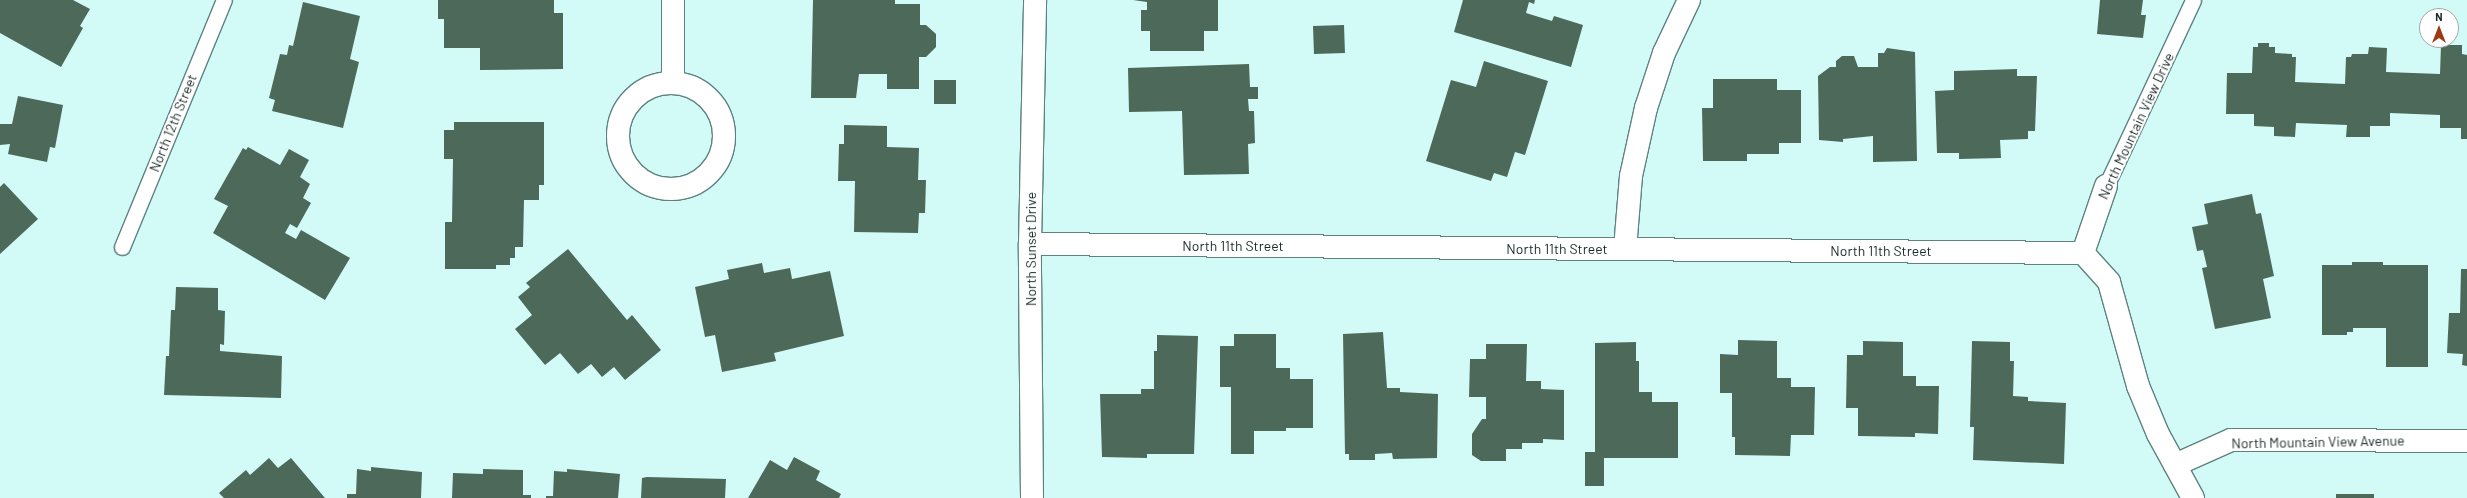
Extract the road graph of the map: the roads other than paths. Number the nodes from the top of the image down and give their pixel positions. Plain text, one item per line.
1 (224, 0) edge
2 (673, 0) edge
3 (1035, 0) edge
4 (1689, 0) edge
5 (2194, 0) edge
6 (673, 83) junction
7 (2106, 186) joint
8 (1030, 244) junction
9 (122, 247) dead end
10 (1625, 249) junction
11 (2083, 253) junction
12 (2467, 441) edge
13 (2175, 465) junction
14 (1032, 498) edge
15 (2194, 498) edge

1 - 9 lane, North 12th Street
2 - 6 street
3 - 8 street, North Sunset Drive
4 - 10 street
5 - 7 lane, North Mountain View Drive
6 - 6 street
7 - 11 street, North Mountain View Drive
8 - 10 street, North 11th Street
8 - 14 street, North Sunset Drive
10 - 11 street, North 11th Street
11 - 13 street
12 - 13 street, North Mountain View Avenue
13 - 15 street

